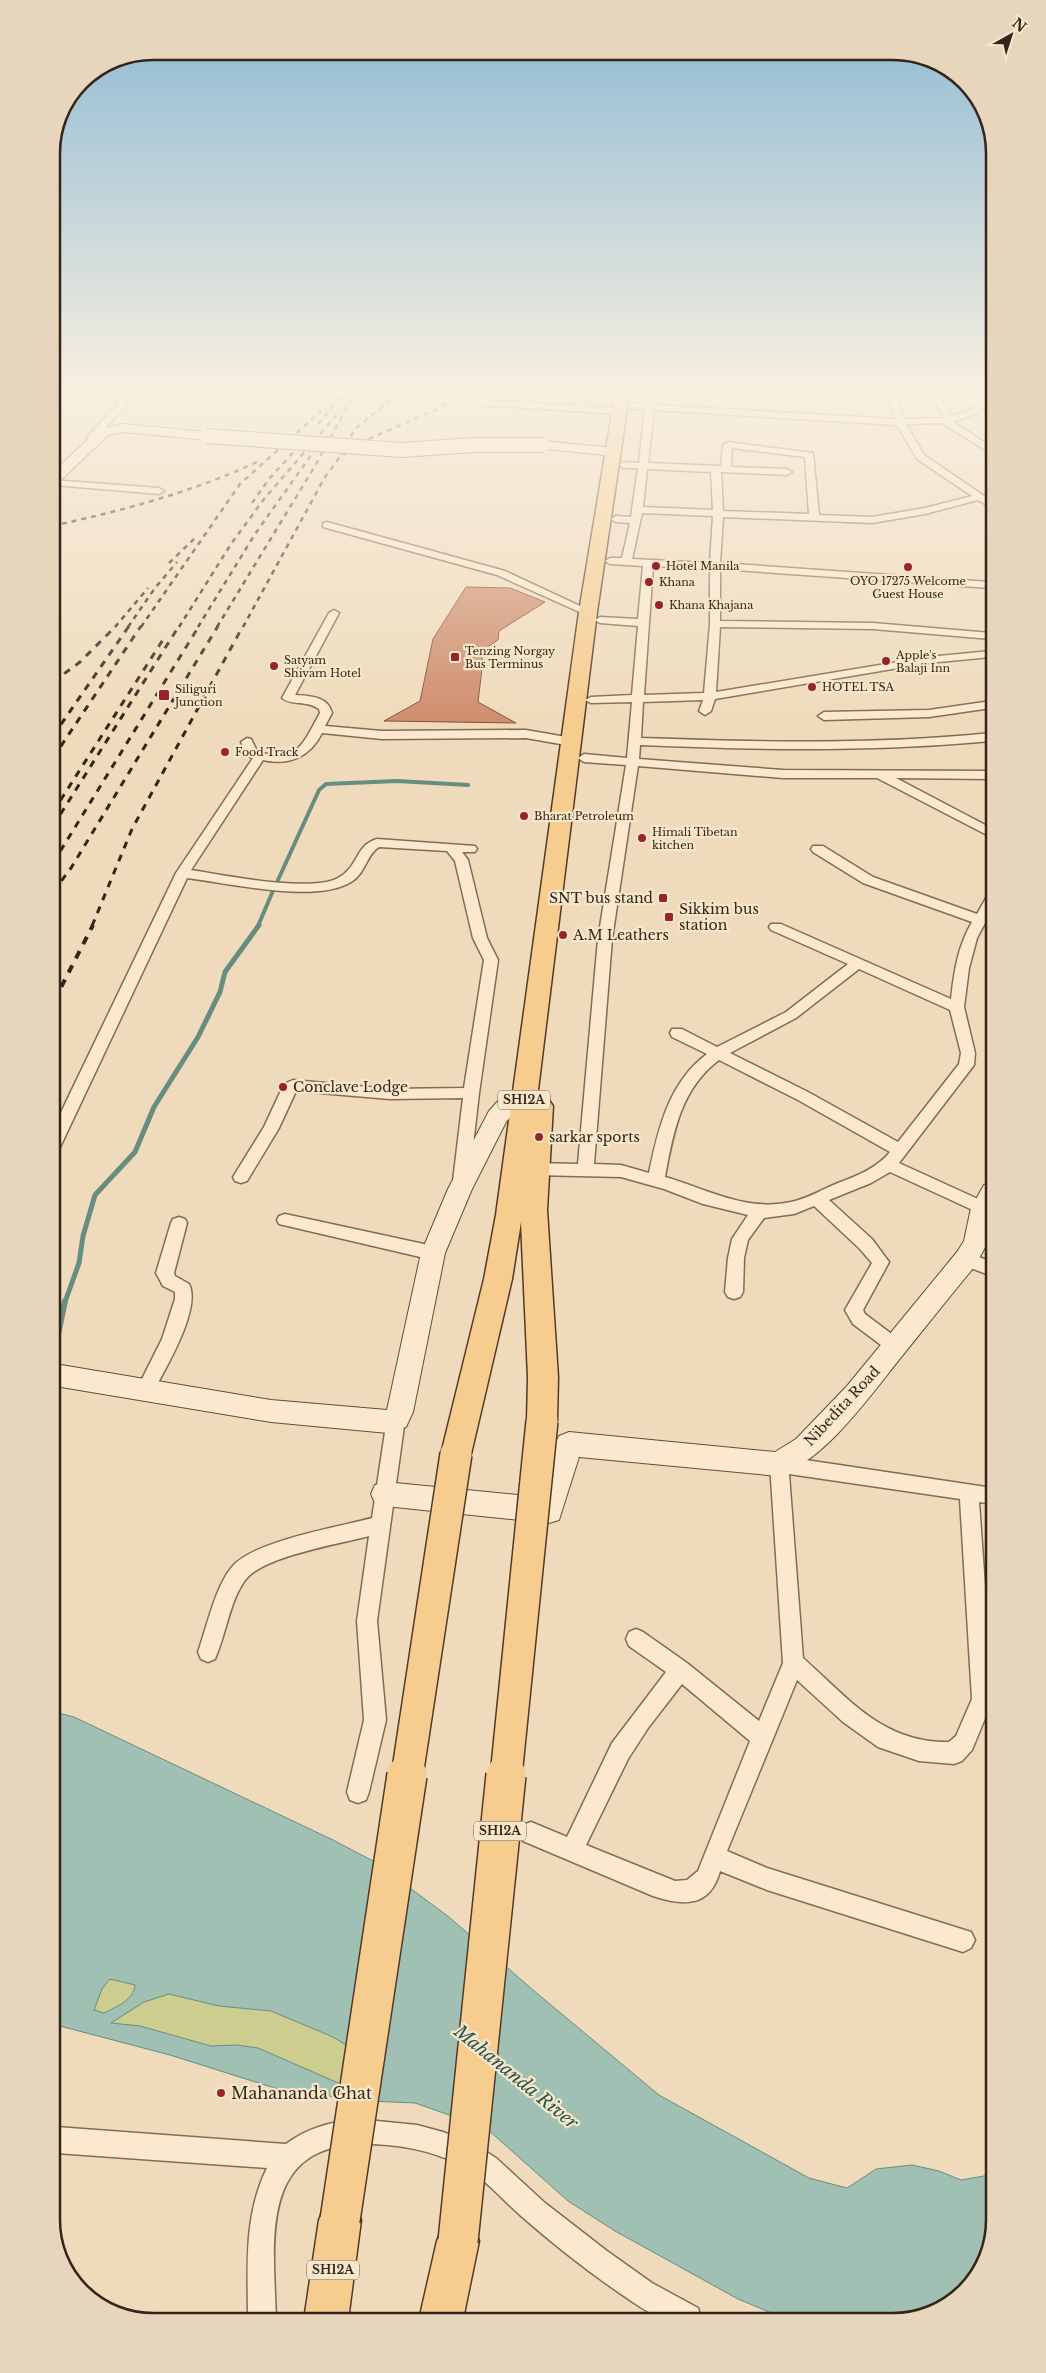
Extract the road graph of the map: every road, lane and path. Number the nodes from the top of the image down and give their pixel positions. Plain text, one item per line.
1 (612, 500) edge
2 (619, 500) edge
3 (639, 500) edge
4 (719, 500) edge
5 (813, 500) edge
6 (969, 500) edge
7 (718, 514) junction
8 (637, 515) junction
9 (814, 518) junction
10 (616, 519) junction
11 (327, 525) dead end
12 (610, 562) junction
13 (648, 563) junction
14 (715, 566) junction
15 (986, 585) edge
16 (334, 614) dead end
17 (594, 616) junction
18 (645, 623) junction
19 (715, 624) junction
20 (986, 636) edge
21 (986, 655) edge
22 (710, 696) junction
23 (639, 699) junction
24 (591, 700) junction
25 (986, 705) edge
26 (705, 712) dead end
27 (824, 716) dead end
28 (317, 729) junction
29 (986, 737) edge
30 (635, 741) junction
31 (247, 742) dead end
32 (580, 748) junction
33 (260, 756) junction
34 (633, 762) junction
35 (986, 774) edge
36 (881, 775) junction
37 (986, 830) edge
38 (451, 848) junction
39 (470, 849) dead end
40 (818, 850) dead end
41 (182, 873) junction
42 (986, 909) edge
43 (979, 920) junction
44 (776, 927) dead end
45 (858, 963) junction
46 (957, 1007) junction
47 (677, 1033) dead end
48 (717, 1053) junction
49 (471, 1093) junction
50 (523, 1102) junction
51 (60, 1130) edge
52 (899, 1150) junction
53 (888, 1165) junction
54 (534, 1169) junction
55 (586, 1169) junction
56 (241, 1177) dead end
57 (656, 1181) junction
58 (460, 1188) junction
59 (818, 1199) junction
60 (986, 1209) edge
61 (759, 1212) junction
62 (986, 1212) edge
63 (285, 1220) dead end
64 (179, 1223) dead end
65 (433, 1253) junction
66 (966, 1259) junction
67 (986, 1267) edge
68 (734, 1292) dead end
69 (895, 1346) junction
70 (60, 1376) edge
71 (146, 1389) junction
72 (396, 1419) junction
73 (779, 1464) junction
74 (969, 1492) junction
75 (385, 1494) junction
76 (986, 1495) edge
77 (380, 1525) junction
78 (636, 1639) dead end
79 (208, 1652) dead end
80 (793, 1663) junction
81 (680, 1670) junction
82 (762, 1737) junction
83 (358, 1792) dead end
84 (531, 1833) dead end
85 (572, 1850) junction
86 (713, 1857) junction
87 (963, 1940) dead end
88 (60, 2140) edge
89 (290, 2157) junction
90 (262, 2313) edge
91 (327, 2313) edge
92 (443, 2313) edge
93 (679, 2313) edge

1 - 12 main road, SH12A
2 - 10 main road, SH12A
3 - 8 street
4 - 7 street
5 - 9 street
6 - 9 street
7 - 8 street
7 - 9 street
7 - 14 street
8 - 10 street
8 - 12 street
10 - 12 main road, SH12A
11 - 17 street
12 - 13 street
12 - 17 main road, SH12A
13 - 14 street
13 - 18 street
14 - 15 street
14 - 19 street
16 - 28 street
17 - 18 street
17 - 24 main road, SH12A
17 - 32 main road, SH12A
18 - 23 street
19 - 20 street
19 - 22 street
21 - 22 street
22 - 23 street
22 - 26 street
23 - 24 street
23 - 30 street
24 - 32 main road, SH12A
25 - 27 street
28 - 32 street
28 - 33 street
29 - 30 street
30 - 34 street
31 - 33 street
32 - 34 street
32 - 50 main road, SH12A
32 - 54 main road, SH12A
33 - 41 street
34 - 36 street
34 - 55 street
35 - 36 street
36 - 37 street
38 - 39 street
38 - 41 street
38 - 49 street
40 - 43 street
41 - 51 street
42 - 43 street
43 - 46 street
44 - 45 street
45 - 46 street
45 - 48 street
46 - 52 street
47 - 48 street
48 - 52 street
48 - 57 street
49 - 56 street
49 - 58 street
50 - 58 street
50 - 91 main road, SH12A, bridge
52 - 53 street
53 - 59 street
53 - 60 street
54 - 55 street
54 - 92 main road, SH12A, bridge
55 - 57 street
57 - 61 street
58 - 65 street
59 - 61 street
59 - 69 street
61 - 68 street
62 - 66 street, Nibedita Road
63 - 65 street
64 - 71 street
65 - 72 street
66 - 67 street
66 - 69 street, Nibedita Road
69 - 73 street, Nibedita Road
70 - 71 street
71 - 72 street
72 - 75 street
73 - 74 street
73 - 75 street
73 - 80 street
74 - 76 street
74 - 80 street
75 - 77 street
77 - 79 street
77 - 83 street
78 - 81 street
80 - 82 street
81 - 82 street
81 - 85 street
82 - 86 street
84 - 85 street
85 - 86 street
86 - 87 street
88 - 89 street
89 - 90 street
89 - 93 street

